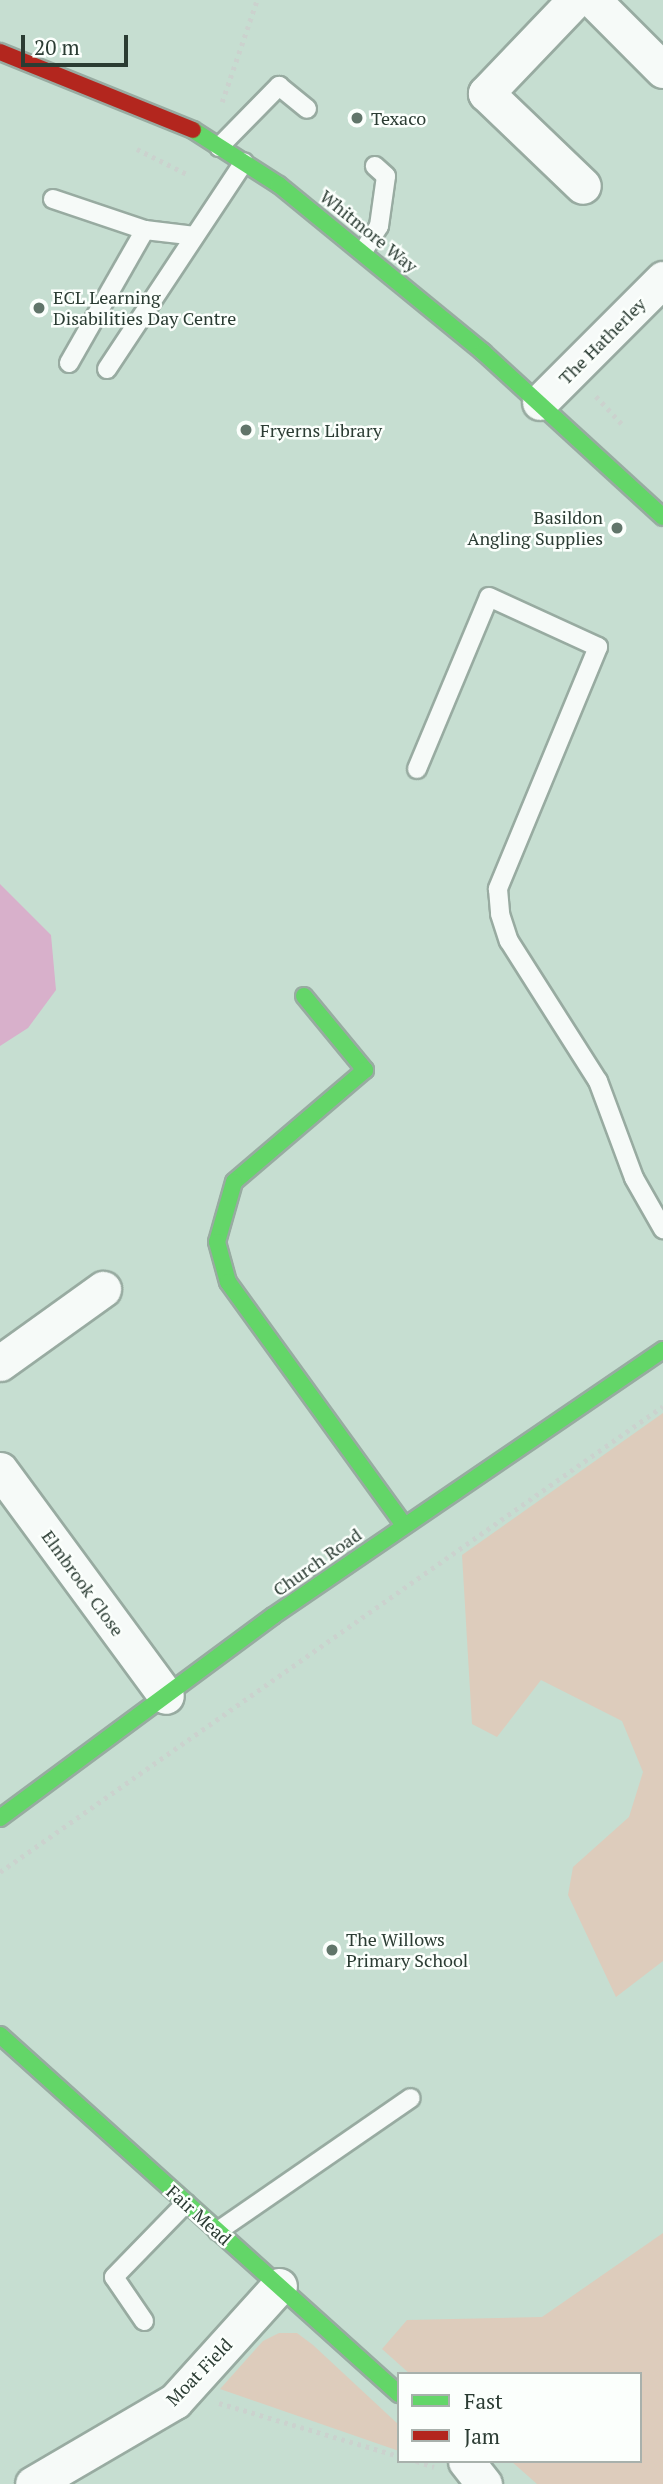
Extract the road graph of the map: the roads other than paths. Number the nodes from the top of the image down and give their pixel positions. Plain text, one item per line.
1 (575, 0) edge
2 (593, 0) edge
3 (0, 52) edge
4 (663, 70) edge
5 (307, 109) dead end
6 (219, 147) junction
7 (244, 162) junction
8 (375, 166) dead end
9 (583, 186) dead end
10 (52, 199) dead end
11 (145, 230) junction
12 (195, 236) junction
13 (364, 250) junction
14 (663, 279) edge
15 (69, 363) dead end
16 (107, 369) dead end
17 (540, 402) junction
18 (663, 517) edge
19 (417, 769) dead end
20 (304, 996) dead end
21 (663, 1229) edge
22 (103, 1289) dead end
23 (663, 1350) edge
24 (0, 1363) edge
25 (0, 1470) edge
26 (404, 1525) junction
27 (166, 1696) junction
28 (2, 1811) edge
29 (0, 2035) edge
30 (411, 2098) dead end
31 (186, 2203) junction
32 (218, 2231) junction
33 (279, 2286) junction
34 (144, 2321) dead end
35 (397, 2392) edge
36 (468, 2463) edge
37 (33, 2484) edge
38 (484, 2484) edge

1 - 9 street
2 - 4 street
3 - 6 street, Whitmore Way
5 - 6 lane
6 - 7 street, Whitmore Way
7 - 12 lane
7 - 13 street, Whitmore Way
8 - 13 lane
10 - 11 lane
11 - 12 lane
11 - 15 lane
12 - 16 lane
13 - 17 street, Whitmore Way
14 - 17 street, The Hatherley
17 - 18 street, Whitmore Way
19 - 21 lane
20 - 26 street
22 - 24 street
23 - 26 street, Church Road
25 - 27 street, Elmbrook Close
26 - 27 street, Church Road
27 - 28 street, Church Road
29 - 31 street, Fair Mead
30 - 32 lane
31 - 32 street, Fair Mead
31 - 34 lane
32 - 33 street, Fair Mead
33 - 35 street, Fair Mead
33 - 37 street, Moat Field
36 - 38 street

